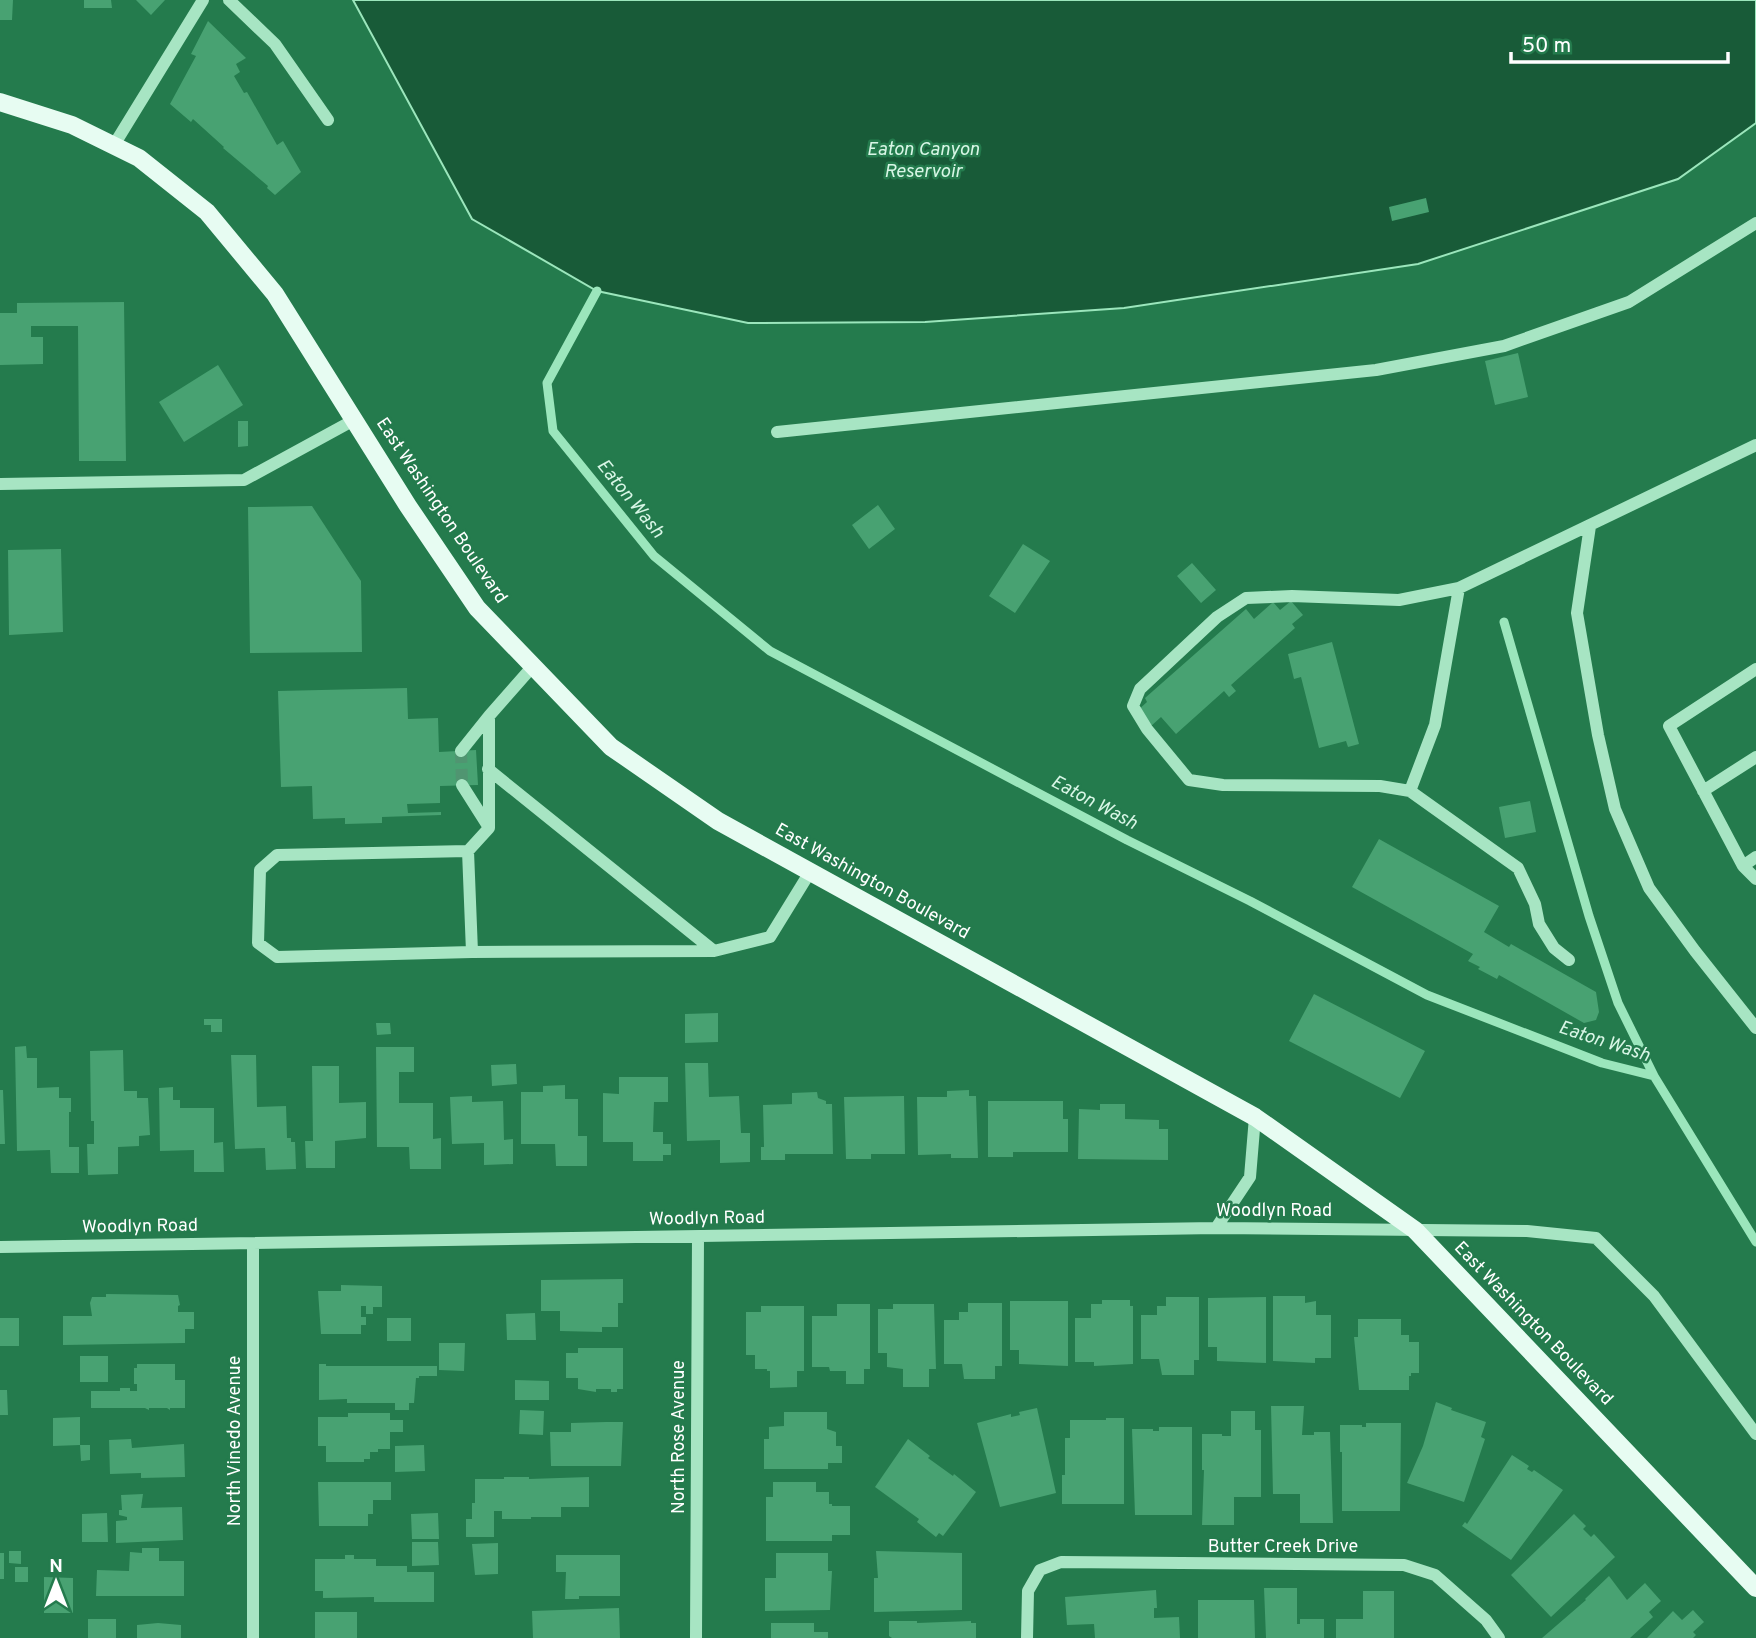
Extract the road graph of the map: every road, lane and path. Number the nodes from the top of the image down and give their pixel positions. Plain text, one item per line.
1 (203, 0) edge
2 (229, 0) edge
3 (0, 103) edge
4 (328, 120) dead end
5 (114, 145) junction
6 (1756, 223) edge
7 (354, 421) junction
8 (777, 432) dead end
9 (1756, 445) edge
10 (0, 484) edge
11 (1590, 526) junction
12 (1459, 588) junction
13 (533, 666) junction
14 (1756, 669) edge
15 (489, 716) junction
16 (461, 751) tunnel mouth
17 (1756, 757) edge
18 (488, 769) junction
19 (463, 785) tunnel mouth
20 (1410, 791) junction
21 (1703, 791) junction
22 (489, 828) junction
23 (468, 851) junction
24 (1756, 857) edge
25 (1743, 866) junction
26 (810, 872) junction
27 (1756, 879) edge
28 (714, 951) junction
29 (472, 952) junction
30 (1569, 960) dead end
31 (1756, 1028) edge
32 (1255, 1117) junction
33 (1216, 1228) junction
34 (1415, 1230) junction
35 (698, 1237) junction
36 (253, 1244) junction
37 (0, 1247) edge
38 (1756, 1434) edge
39 (1756, 1588) edge
40 (253, 1638) edge
41 (696, 1638) edge
42 (1027, 1638) edge
43 (1499, 1638) edge

1 - 5 street
2 - 4 street
3 - 5 main road, East Washington Boulevard
5 - 7 main road, East Washington Boulevard
6 - 8 street
7 - 10 street
7 - 13 main road, East Washington Boulevard
9 - 11 street
11 - 12 street
11 - 31 street
12 - 20 street
12 - 20 street
13 - 15 street
13 - 26 main road, East Washington Boulevard
14 - 21 street
15 - 16 street
15 - 18 street
17 - 21 street
18 - 22 street
18 - 28 street
19 - 22 street
20 - 30 street
21 - 25 street
22 - 23 street
23 - 29 street
23 - 29 street
24 - 25 street
25 - 27 street
26 - 28 street
26 - 32 main road, East Washington Boulevard
28 - 29 street
32 - 33 street
32 - 34 main road, East Washington Boulevard
33 - 34 street, Woodlyn Road
33 - 35 street, Woodlyn Road
34 - 38 street, Woodlyn Road
34 - 39 main road, East Washington Boulevard
35 - 36 street, Woodlyn Road
35 - 41 street, North Rose Avenue
36 - 37 street, Woodlyn Road
36 - 40 street, North Vinedo Avenue
42 - 43 street, Butter Creek Drive

